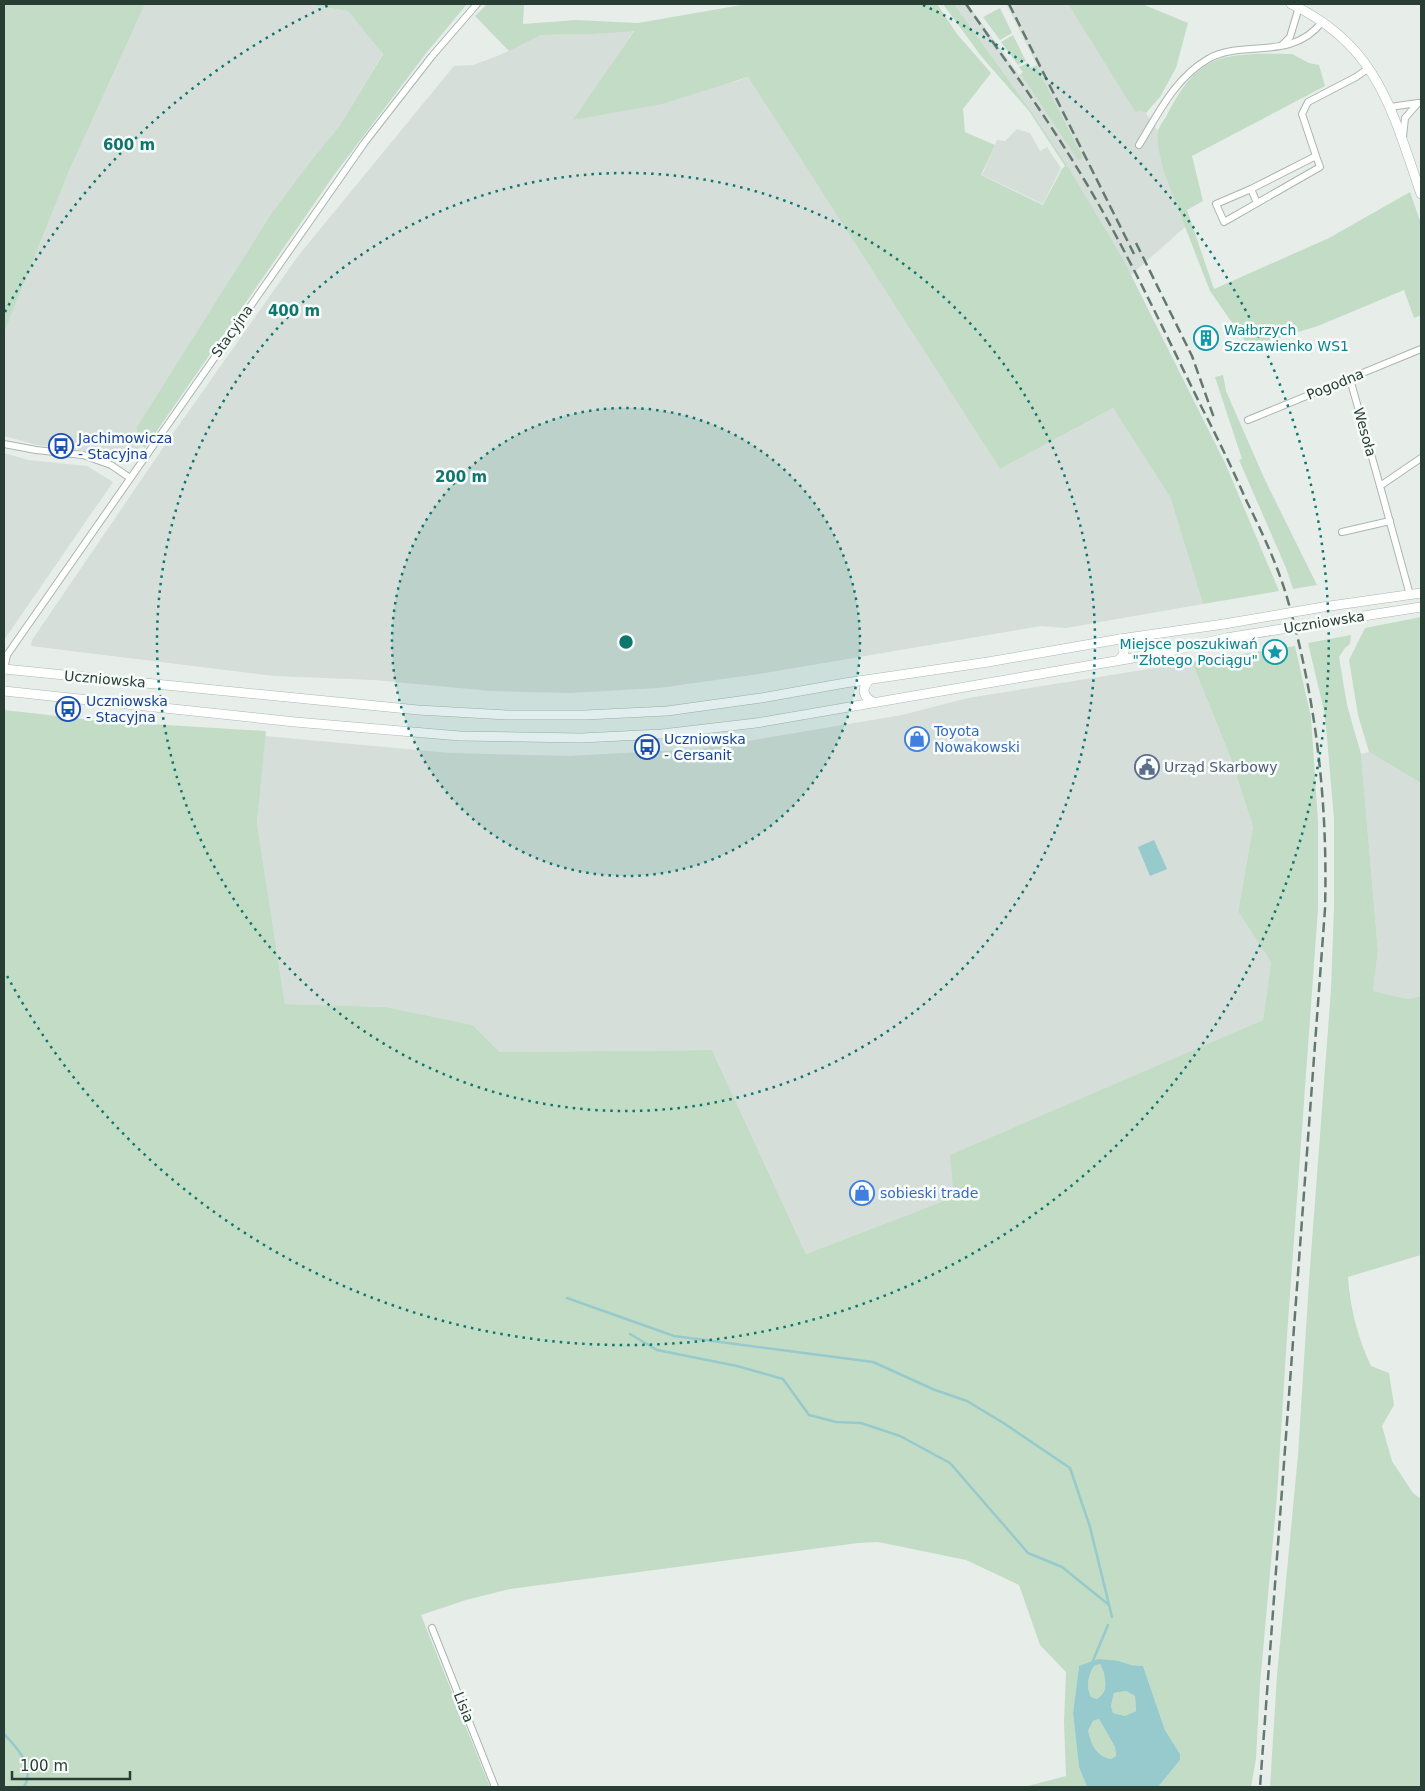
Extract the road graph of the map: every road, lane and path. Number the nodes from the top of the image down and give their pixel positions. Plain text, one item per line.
1 (477, 4) edge
2 (1295, 6) edge
3 (1322, 22) junction
4 (1293, 28) junction
5 (1302, 38) junction
6 (1279, 47) junction
7 (1369, 68) junction
8 (1420, 103) edge
9 (1390, 107) junction
10 (1139, 145) dead end
11 (1404, 145) junction
12 (1316, 156) junction
13 (1281, 175) junction
14 (1287, 186) junction
15 (1251, 189) junction
16 (1421, 194) edge
17 (1258, 204) junction
18 (1421, 349) edge
19 (1350, 379) junction
20 (1248, 420) dead end
21 (4, 444) edge
22 (1421, 458) edge
23 (130, 478) junction
24 (1380, 486) junction
25 (1390, 521) junction
26 (1342, 532) dead end
27 (1421, 594) edge
28 (1410, 595) junction
29 (1421, 607) edge
30 (1120, 639) junction
31 (1119, 660) junction
32 (4, 669) edge
33 (4, 674) edge
34 (868, 680) junction
35 (4, 691) edge
36 (874, 702) junction
37 (432, 1628) dead end
38 (495, 1787) edge

1 - 23 street, Stacyjna
2 - 3 main road
2 - 4 street
3 - 5 street
3 - 7 main road
4 - 5 street
4 - 6 street
5 - 6 street
6 - 10 street
7 - 9 main road
7 - 12 street
8 - 9 street
8 - 11 street
9 - 11 main road
11 - 16 main road
12 - 13 street
12 - 14 street
13 - 14 street
13 - 15 street
14 - 17 street
15 - 17 street
15 - 17 street
18 - 19 street, Pogodna
19 - 20 street, Pogodna
19 - 24 street, Wesoła
21 - 23 street
22 - 24 street
23 - 32 street, Stacyjna
24 - 25 street, Wesoła
25 - 26 street
25 - 28 street, Wesoła
27 - 28 main road, Uczniowska
28 - 30 main road, Uczniowska, bridge
29 - 31 main road, Uczniowska, bridge
30 - 31 main road
30 - 34 main road, Uczniowska
31 - 36 main road, Uczniowska
32 - 33 main road
32 - 34 main road, Uczniowska
34 - 36 main road
35 - 36 main road, Uczniowska
37 - 38 street, Lisia

